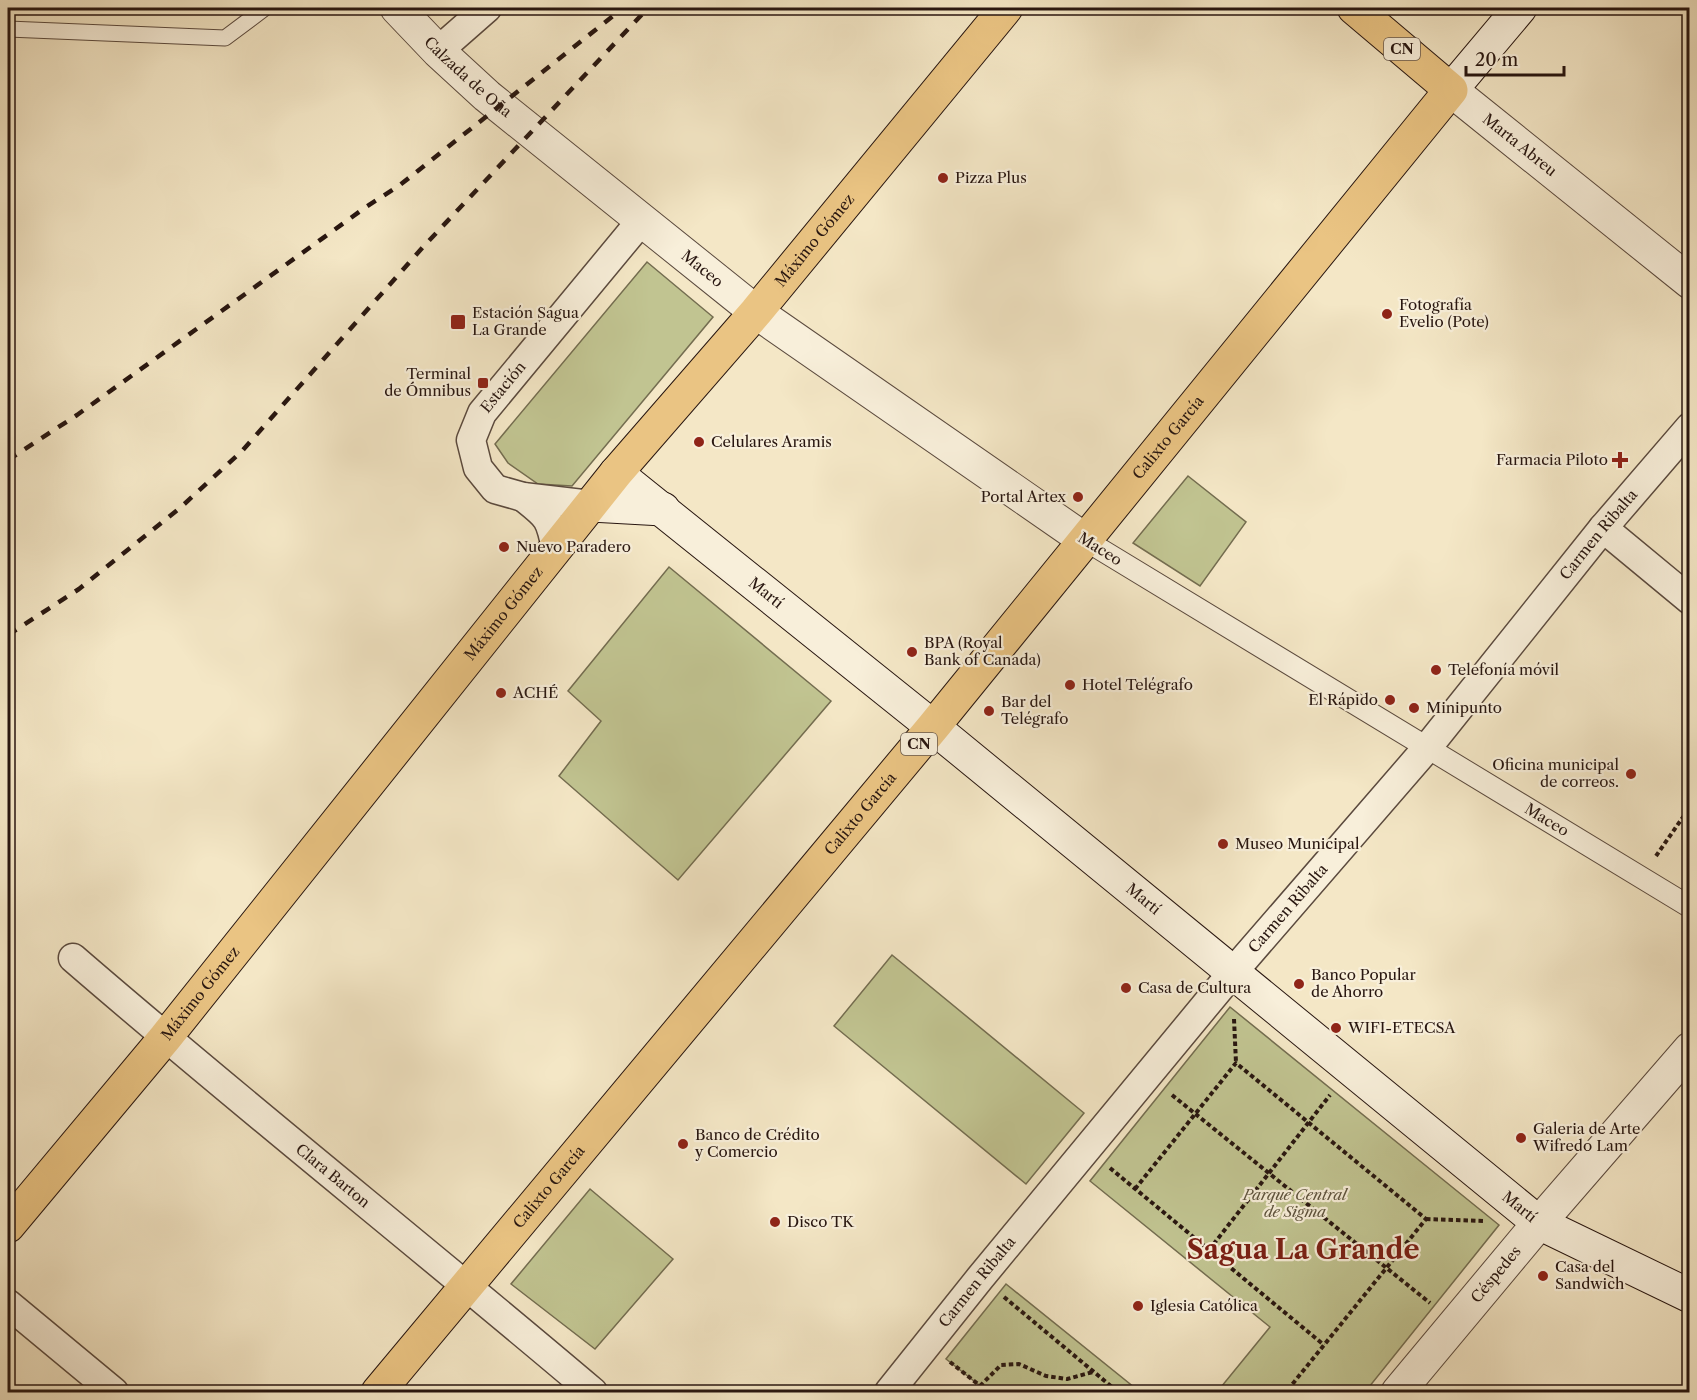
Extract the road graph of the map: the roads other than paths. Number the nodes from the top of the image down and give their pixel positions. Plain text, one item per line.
1 (265, 8) edge
2 (397, 8) edge
3 (488, 8) edge
4 (1006, 8) edge
5 (1353, 8) edge
6 (1520, 8) edge
7 (8, 29) edge
8 (438, 51) junction
9 (1451, 90) junction
10 (544, 142) joint
11 (641, 221) junction
12 (1689, 282) edge
13 (756, 312) junction
14 (1689, 427) edge
15 (616, 473) junction
16 (523, 497) junction
17 (591, 505) junction
18 (663, 509) junction
19 (1603, 528) junction
20 (1085, 540) junction
21 (556, 549) junction
22 (1689, 600) edge
23 (933, 727) junction
24 (1427, 748) junction
25 (1689, 907) edge
26 (73, 958) dead end
27 (1233, 972) junction
28 (165, 1038) junction
29 (1689, 1049) edge
30 (1539, 1223) junction
31 (8, 1226) edge
32 (467, 1285) junction
33 (1689, 1296) edge
34 (8, 1304) edge
35 (114, 1392) edge
36 (378, 1392) edge
37 (593, 1392) edge
38 (890, 1392) edge
39 (1398, 1392) edge

1 - 7 lane
2 - 8 street, Calzada de Oña
3 - 8 street
4 - 13 main road, Máximo Gómez
5 - 9 main road, Marta Abreu / CN
6 - 9 street, Calixto García
8 - 10 street, Calzada de Oña
9 - 12 street, Marta Abreu
9 - 20 main road, Calixto García / CN
10 - 11 street, Maceo
11 - 13 street, Maceo
11 - 16 street, Estación
13 - 15 main road, Máximo Gómez
13 - 20 street, Maceo
14 - 19 street, Carmen Ribalta
15 - 17 main road, Máximo Gómez
15 - 18 street, Martí
16 - 17 street, Estación
16 - 21 street
17 - 18 street
17 - 21 main road, Máximo Gómez
18 - 23 street, Martí
19 - 22 street
19 - 24 street, Carmen Ribalta
20 - 23 main road, Calixto García / CN
20 - 24 street, Maceo
21 - 28 main road, Máximo Gómez
23 - 27 street, Martí
23 - 32 main road, Calixto García / CN
24 - 25 street, Maceo
24 - 27 street, Carmen Ribalta
26 - 28 street, Clara Barton
27 - 30 street, Martí
27 - 38 street, Carmen Ribalta
28 - 31 main road, Máximo Gómez
28 - 32 street, Clara Barton
29 - 30 street, Céspedes
30 - 33 street, Martí
30 - 39 street, Céspedes
32 - 36 main road, Calixto García / CN
32 - 37 street, Clara Barton
34 - 35 street

